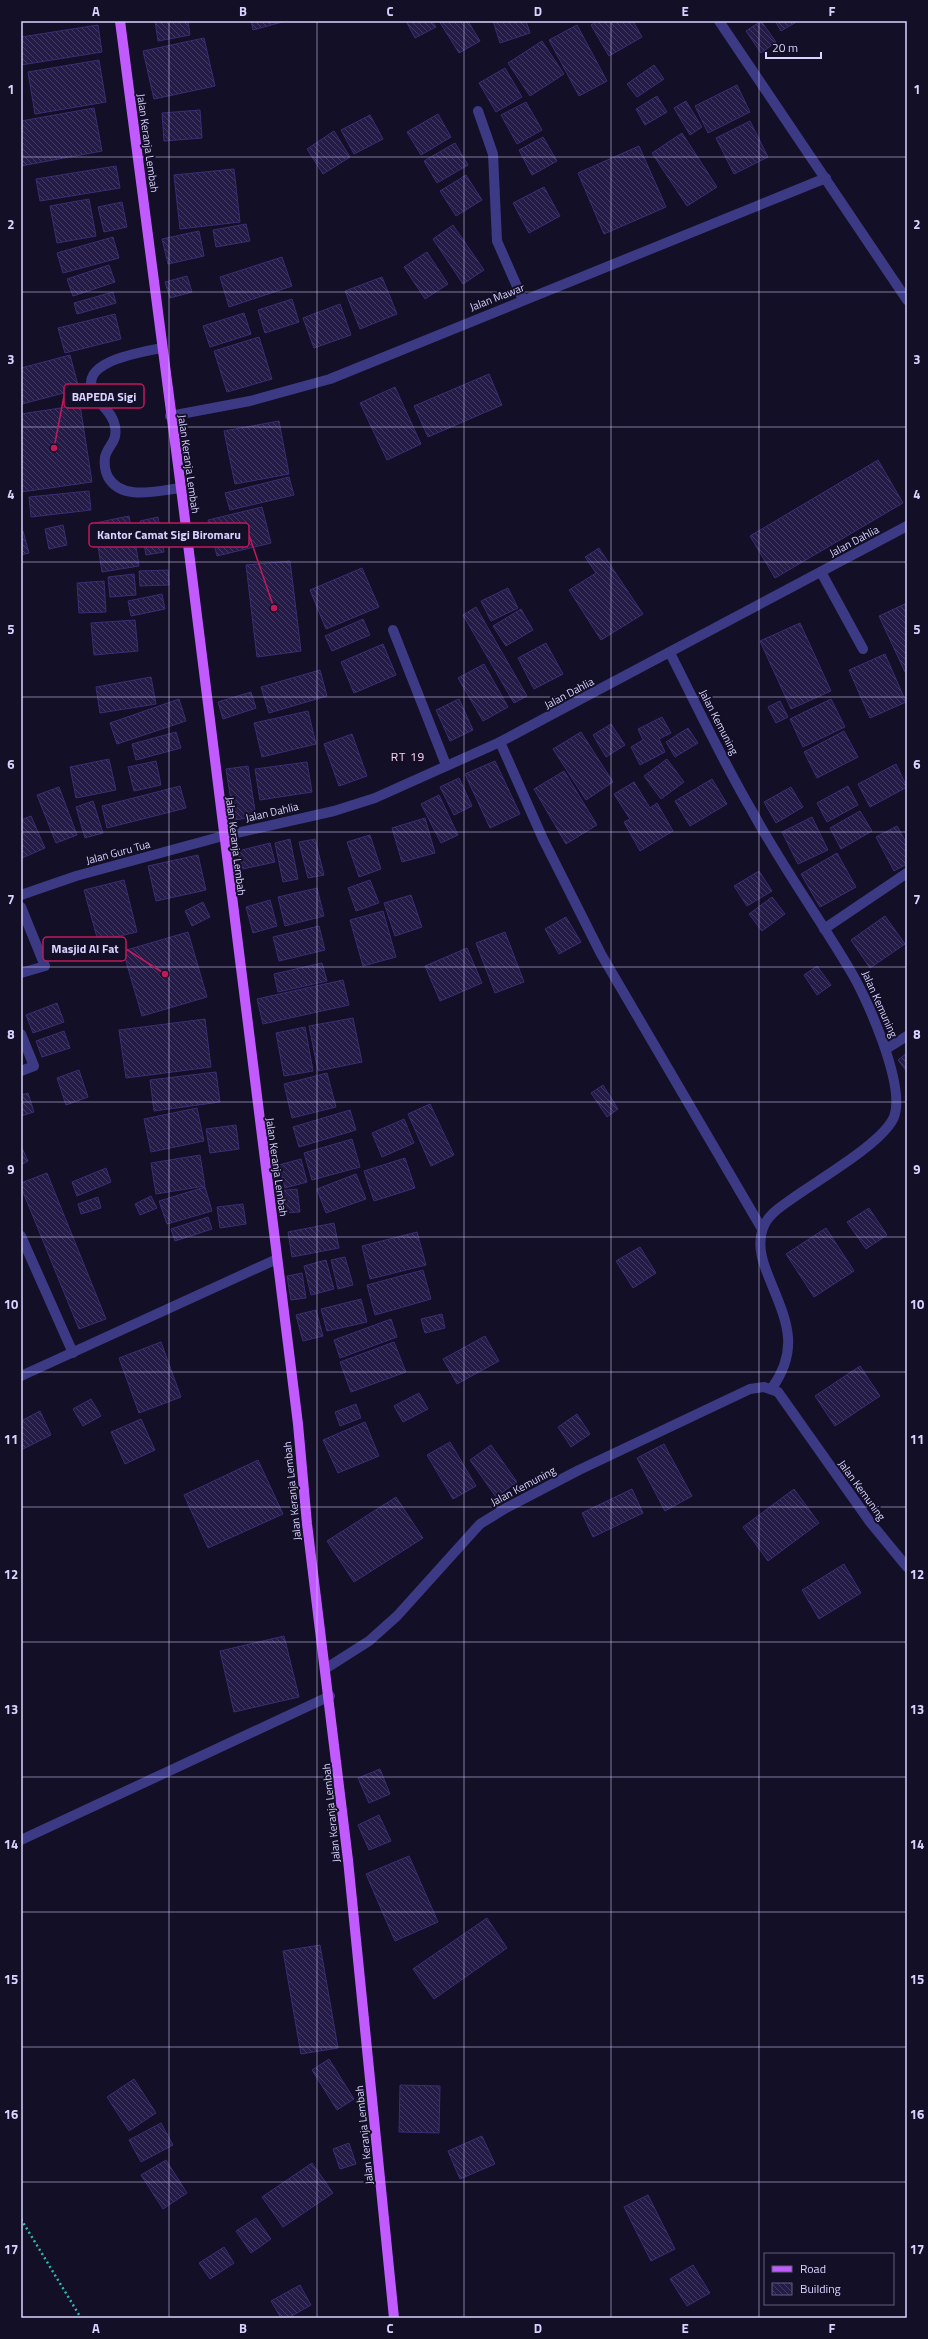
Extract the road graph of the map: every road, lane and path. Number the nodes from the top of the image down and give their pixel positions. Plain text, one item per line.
1 (120, 21) edge
2 (721, 21) edge
3 (478, 111) dead end
4 (826, 178) junction
5 (523, 300) junction
6 (907, 300) edge
7 (162, 348) junction
8 (170, 416) junction
9 (181, 488) junction
10 (907, 526) edge
11 (821, 572) junction
12 (393, 630) dead end
13 (863, 649) dead end
14 (670, 653) junction
15 (500, 742) junction
16 (446, 765) junction
17 (223, 836) junction
18 (907, 873) edge
19 (21, 895) edge
20 (21, 908) edge
21 (824, 929) junction
22 (21, 973) edge
23 (21, 1034) edge
24 (907, 1036) edge
25 (886, 1049) junction
26 (21, 1070) edge
27 (762, 1229) junction
28 (21, 1236) edge
29 (277, 1258) junction
30 (73, 1353) junction
31 (21, 1376) edge
32 (772, 1388) junction
33 (907, 1566) edge
34 (325, 1669) junction
35 (330, 1696) junction
36 (21, 1840) edge
37 (21, 2220) edge
38 (81, 2318) edge
39 (394, 2318) edge

1 - 7 main road, Jalan Keranja Lembah
2 - 4 street
3 - 5 street
4 - 5 street, Jalan Mawar
4 - 6 street
5 - 8 street, Jalan Mawar
7 - 8 main road, Jalan Keranja Lembah
7 - 9 street
8 - 9 main road, Jalan Keranja Lembah
9 - 17 main road, Jalan Keranja Lembah
10 - 11 street, Jalan Dahlia
11 - 13 street
11 - 14 street, Jalan Dahlia
12 - 16 street
14 - 15 street, Jalan Dahlia
14 - 21 street, Jalan Kemuning
15 - 16 street, Jalan Dahlia
15 - 27 street
16 - 17 street, Jalan Dahlia
17 - 19 street, Jalan Guru Tua
17 - 29 main road, Jalan Keranja Lembah
18 - 21 street
20 - 22 street
21 - 25 street, Jalan Kemuning
23 - 26 street
24 - 25 street
25 - 27 street, Jalan Kemuning
27 - 32 street, Jalan Kemuning
28 - 30 street
29 - 30 street
29 - 34 main road, Jalan Keranja Lembah
30 - 31 street
32 - 33 street, Jalan Kemuning
32 - 34 street, Jalan Kemuning
34 - 35 main road, Jalan Keranja Lembah
35 - 36 street
35 - 39 main road, Jalan Keranja Lembah
37 - 38 path

